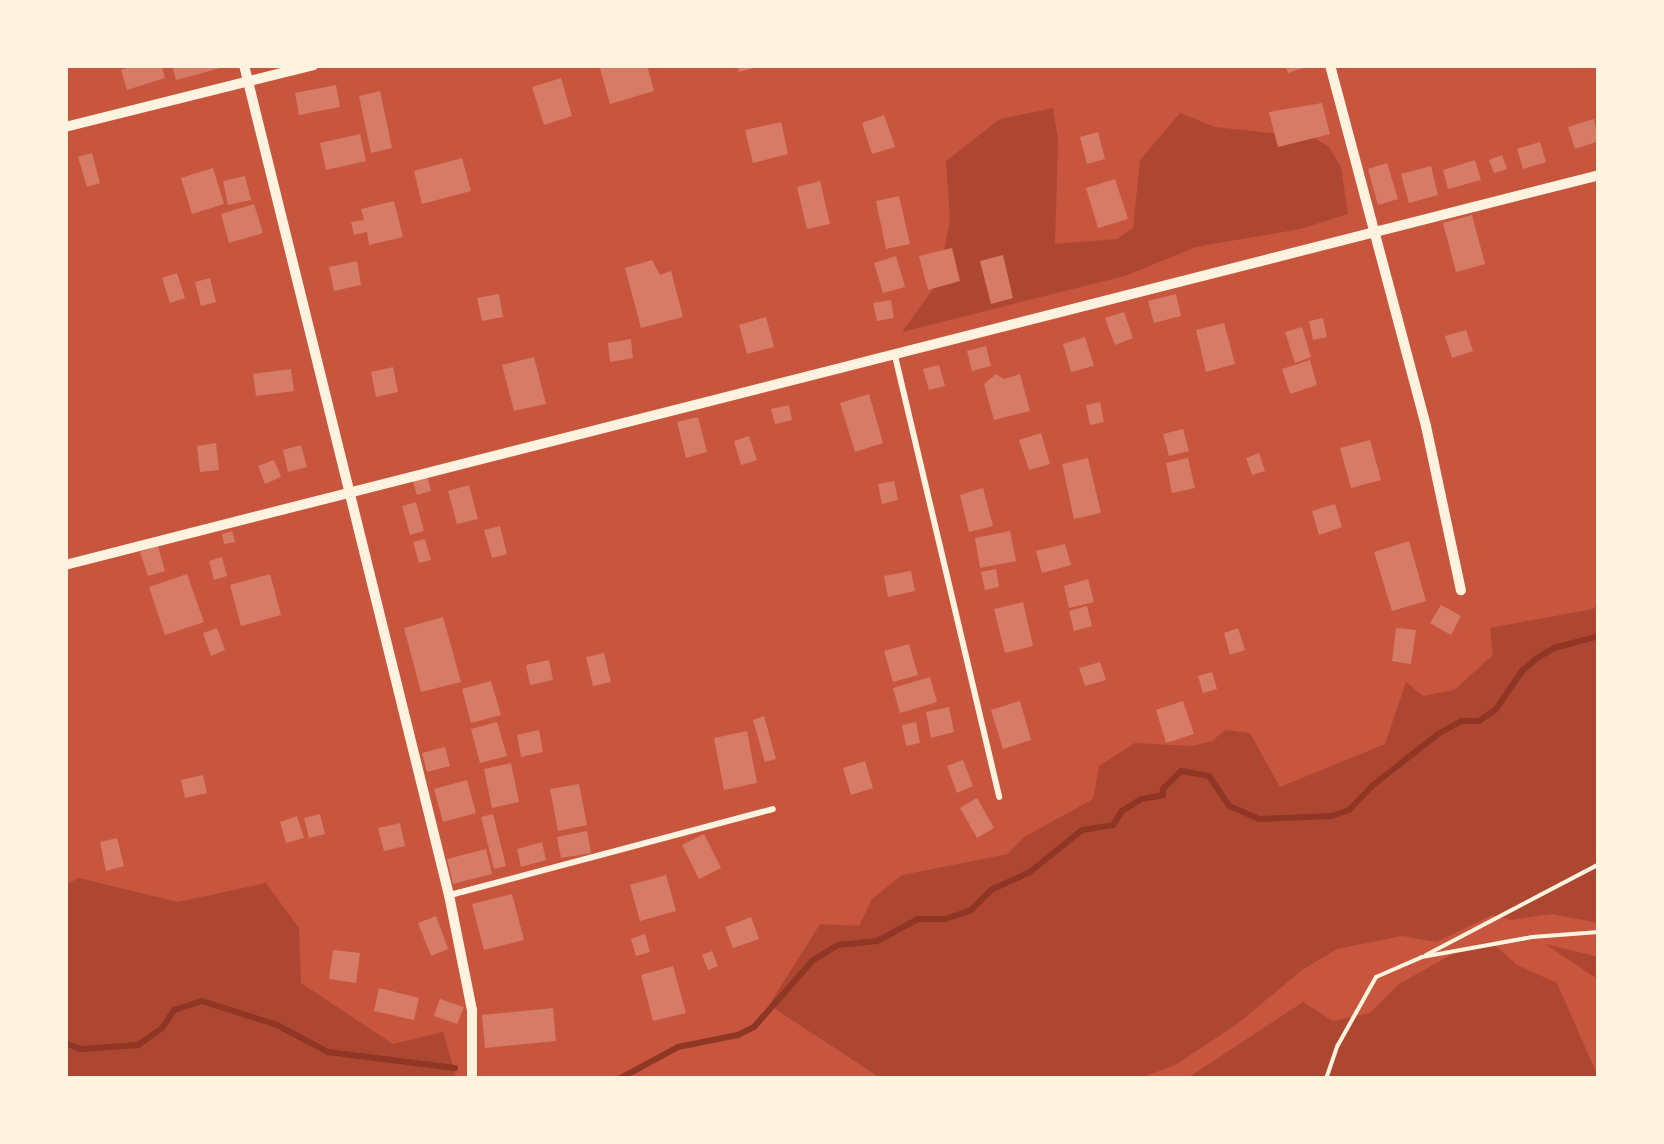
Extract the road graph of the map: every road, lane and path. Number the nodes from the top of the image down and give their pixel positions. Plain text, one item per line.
1 (244, 65) edge
2 (313, 65) edge
3 (1330, 65) edge
4 (249, 81) junction
5 (65, 127) edge
6 (1599, 175) edge
7 (1374, 231) junction
8 (895, 356) junction
9 (351, 495) junction
10 (65, 565) edge
11 (1461, 590) dead end
12 (1000, 797) dead end
13 (772, 808) dead end
14 (1599, 864) edge
15 (449, 895) junction
16 (1599, 932) edge
17 (1422, 957) junction
18 (472, 1079) edge
19 (1326, 1079) edge

1 - 4 street
2 - 4 street
3 - 7 street
4 - 5 street
4 - 9 street
6 - 7 street
7 - 8 street
7 - 11 street
8 - 9 street
8 - 12 lane
9 - 10 street
9 - 15 street
13 - 15 lane
14 - 17 path
15 - 18 street
16 - 17 path
17 - 19 path

